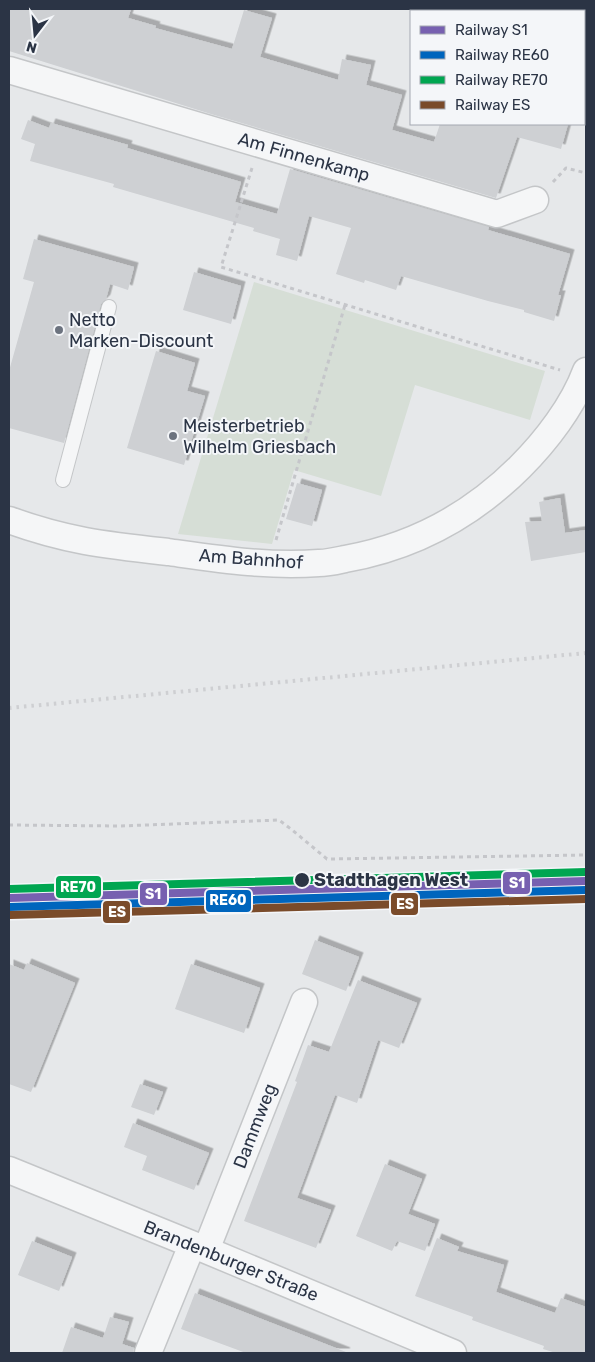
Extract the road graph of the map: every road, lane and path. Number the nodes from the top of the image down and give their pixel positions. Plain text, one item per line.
1 (9, 70) edge
2 (260, 144) junction
3 (586, 173) edge
4 (535, 200) joint
5 (345, 305) junction
6 (109, 307) dead end
7 (582, 389) edge
8 (62, 480) dead end
9 (9, 520) edge
10 (270, 564) junction
11 (9, 826) edge
12 (586, 855) edge
13 (304, 1002) dead end
14 (9, 1170) edge
15 (199, 1247) junction
16 (148, 1353) edge
17 (453, 1353) edge

1 - 2 street, Am Finnenkamp
2 - 4 street, Am Finnenkamp
2 - 5 path
3 - 4 path
5 - 7 path
5 - 10 path
6 - 8 lane
7 - 10 street, Am Bahnhof
9 - 10 street, Am Bahnhof
11 - 12 path
13 - 15 street, Dammweg
14 - 15 street, Brandenburger Straße
15 - 16 street, Dammweg
15 - 17 street, Brandenburger Straße

